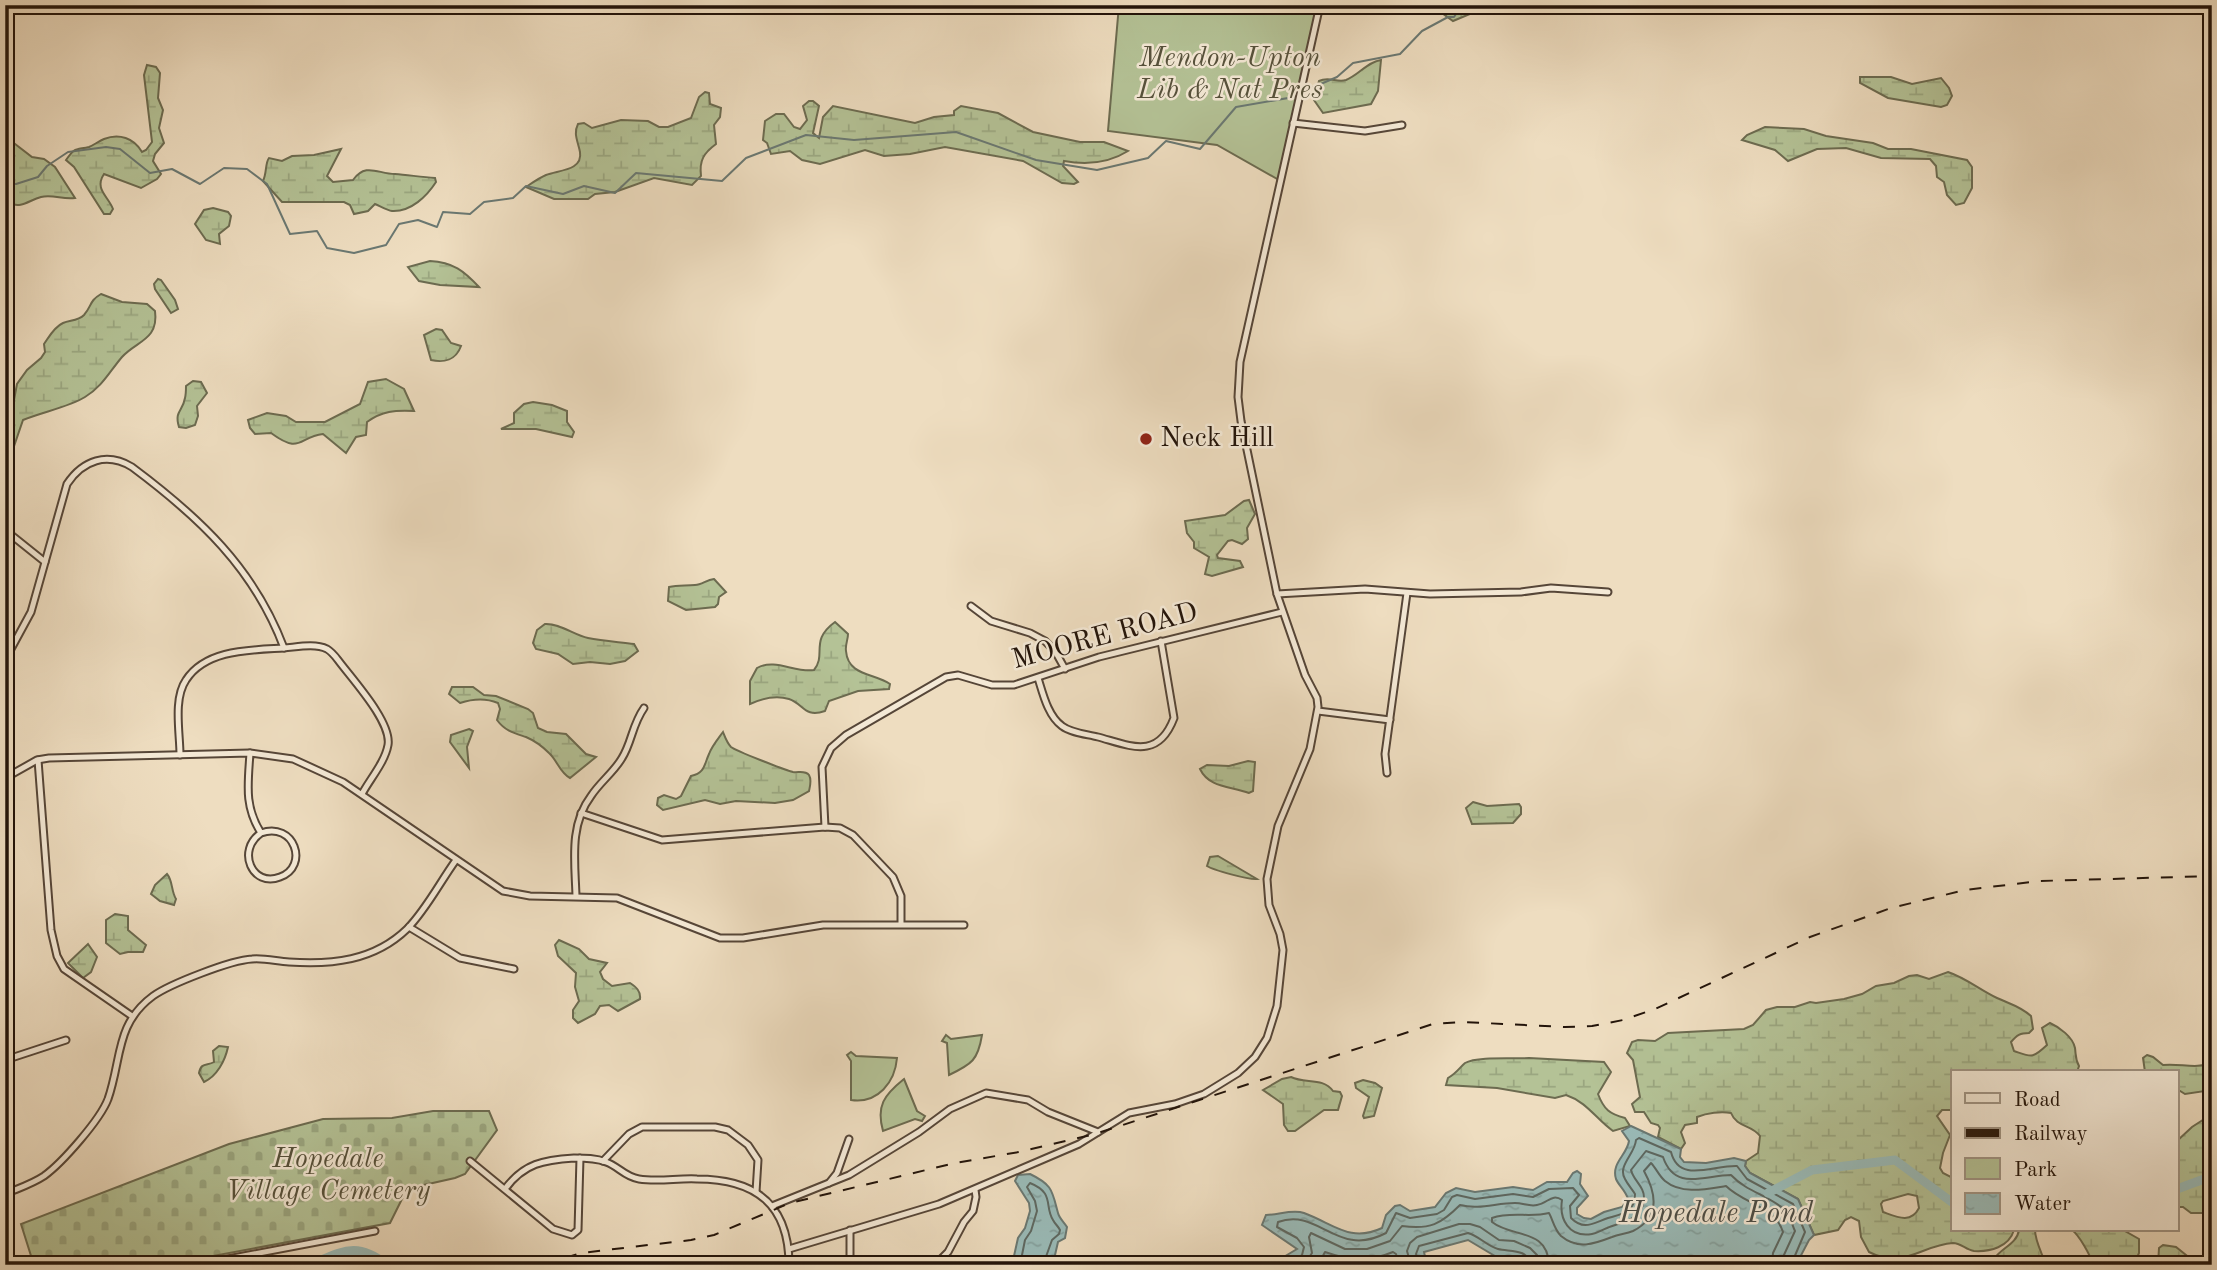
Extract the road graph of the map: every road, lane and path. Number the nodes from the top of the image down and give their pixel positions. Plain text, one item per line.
1 (1320, 5) edge
2 (1293, 123) junction
3 (1402, 125) dead end
4 (5, 530) edge
5 (45, 562) junction
6 (1608, 592) dead end
7 (1407, 593) junction
8 (1277, 594) junction
9 (971, 606) dead end
10 (1282, 612) junction
11 (1161, 641) junction
12 (284, 648) junction
13 (5, 660) edge
14 (1065, 669) junction
15 (1038, 678) junction
16 (644, 708) dead end
17 (1318, 711) junction
18 (1390, 720) junction
19 (250, 753) junction
20 (180, 755) junction
21 (38, 760) junction
22 (1387, 773) dead end
23 (5, 778) edge
24 (362, 794) junction
25 (581, 814) junction
26 (825, 827) junction
27 (261, 833) junction
28 (456, 860) junction
29 (576, 896) junction
30 (901, 923) junction
31 (964, 925) dead end
32 (409, 927) junction
33 (514, 969) dead end
34 (132, 1016) junction
35 (66, 1040) dead end
36 (5, 1060) edge
37 (1098, 1132) junction
38 (849, 1139) dead end
39 (580, 1158) junction
40 (470, 1161) dead end
41 (603, 1161) junction
42 (829, 1183) junction
43 (505, 1189) junction
44 (975, 1189) junction
45 (756, 1192) junction
46 (5, 1194) edge
47 (772, 1206) junction
48 (850, 1230) junction
49 (374, 1231) dead end
50 (789, 1249) junction
51 (195, 1265) edge
52 (789, 1265) edge
53 (850, 1265) edge
54 (935, 1265) edge

1 - 2 street
2 - 3 street
2 - 8 street
4 - 5 street
5 - 12 street
5 - 13 street
6 - 7 street
7 - 8 street
7 - 18 street
8 - 10 street
9 - 14 street
10 - 11 street, MOORE ROAD
10 - 17 street
11 - 14 street, MOORE ROAD
11 - 15 street
12 - 20 street
12 - 24 street
14 - 15 street, MOORE ROAD
15 - 26 street, MOORE ROAD
16 - 25 street
17 - 18 street
17 - 37 street
18 - 22 street
19 - 20 street
19 - 24 street
19 - 27 street
20 - 21 street
21 - 23 street
21 - 34 street
24 - 28 street
25 - 26 street
25 - 29 street
26 - 30 street
27 - 27 street
28 - 29 street
28 - 32 street
29 - 30 street
30 - 31 street
32 - 33 street
32 - 34 street
34 - 46 street
35 - 36 street
37 - 42 street
37 - 44 street
38 - 42 street
39 - 41 street
39 - 43 street
39 - 43 street
40 - 43 street
41 - 45 street
41 - 45 street
42 - 47 street
44 - 48 street
44 - 54 street
45 - 47 street
47 - 50 street
48 - 50 street
48 - 53 street
49 - 51 street
50 - 52 street

